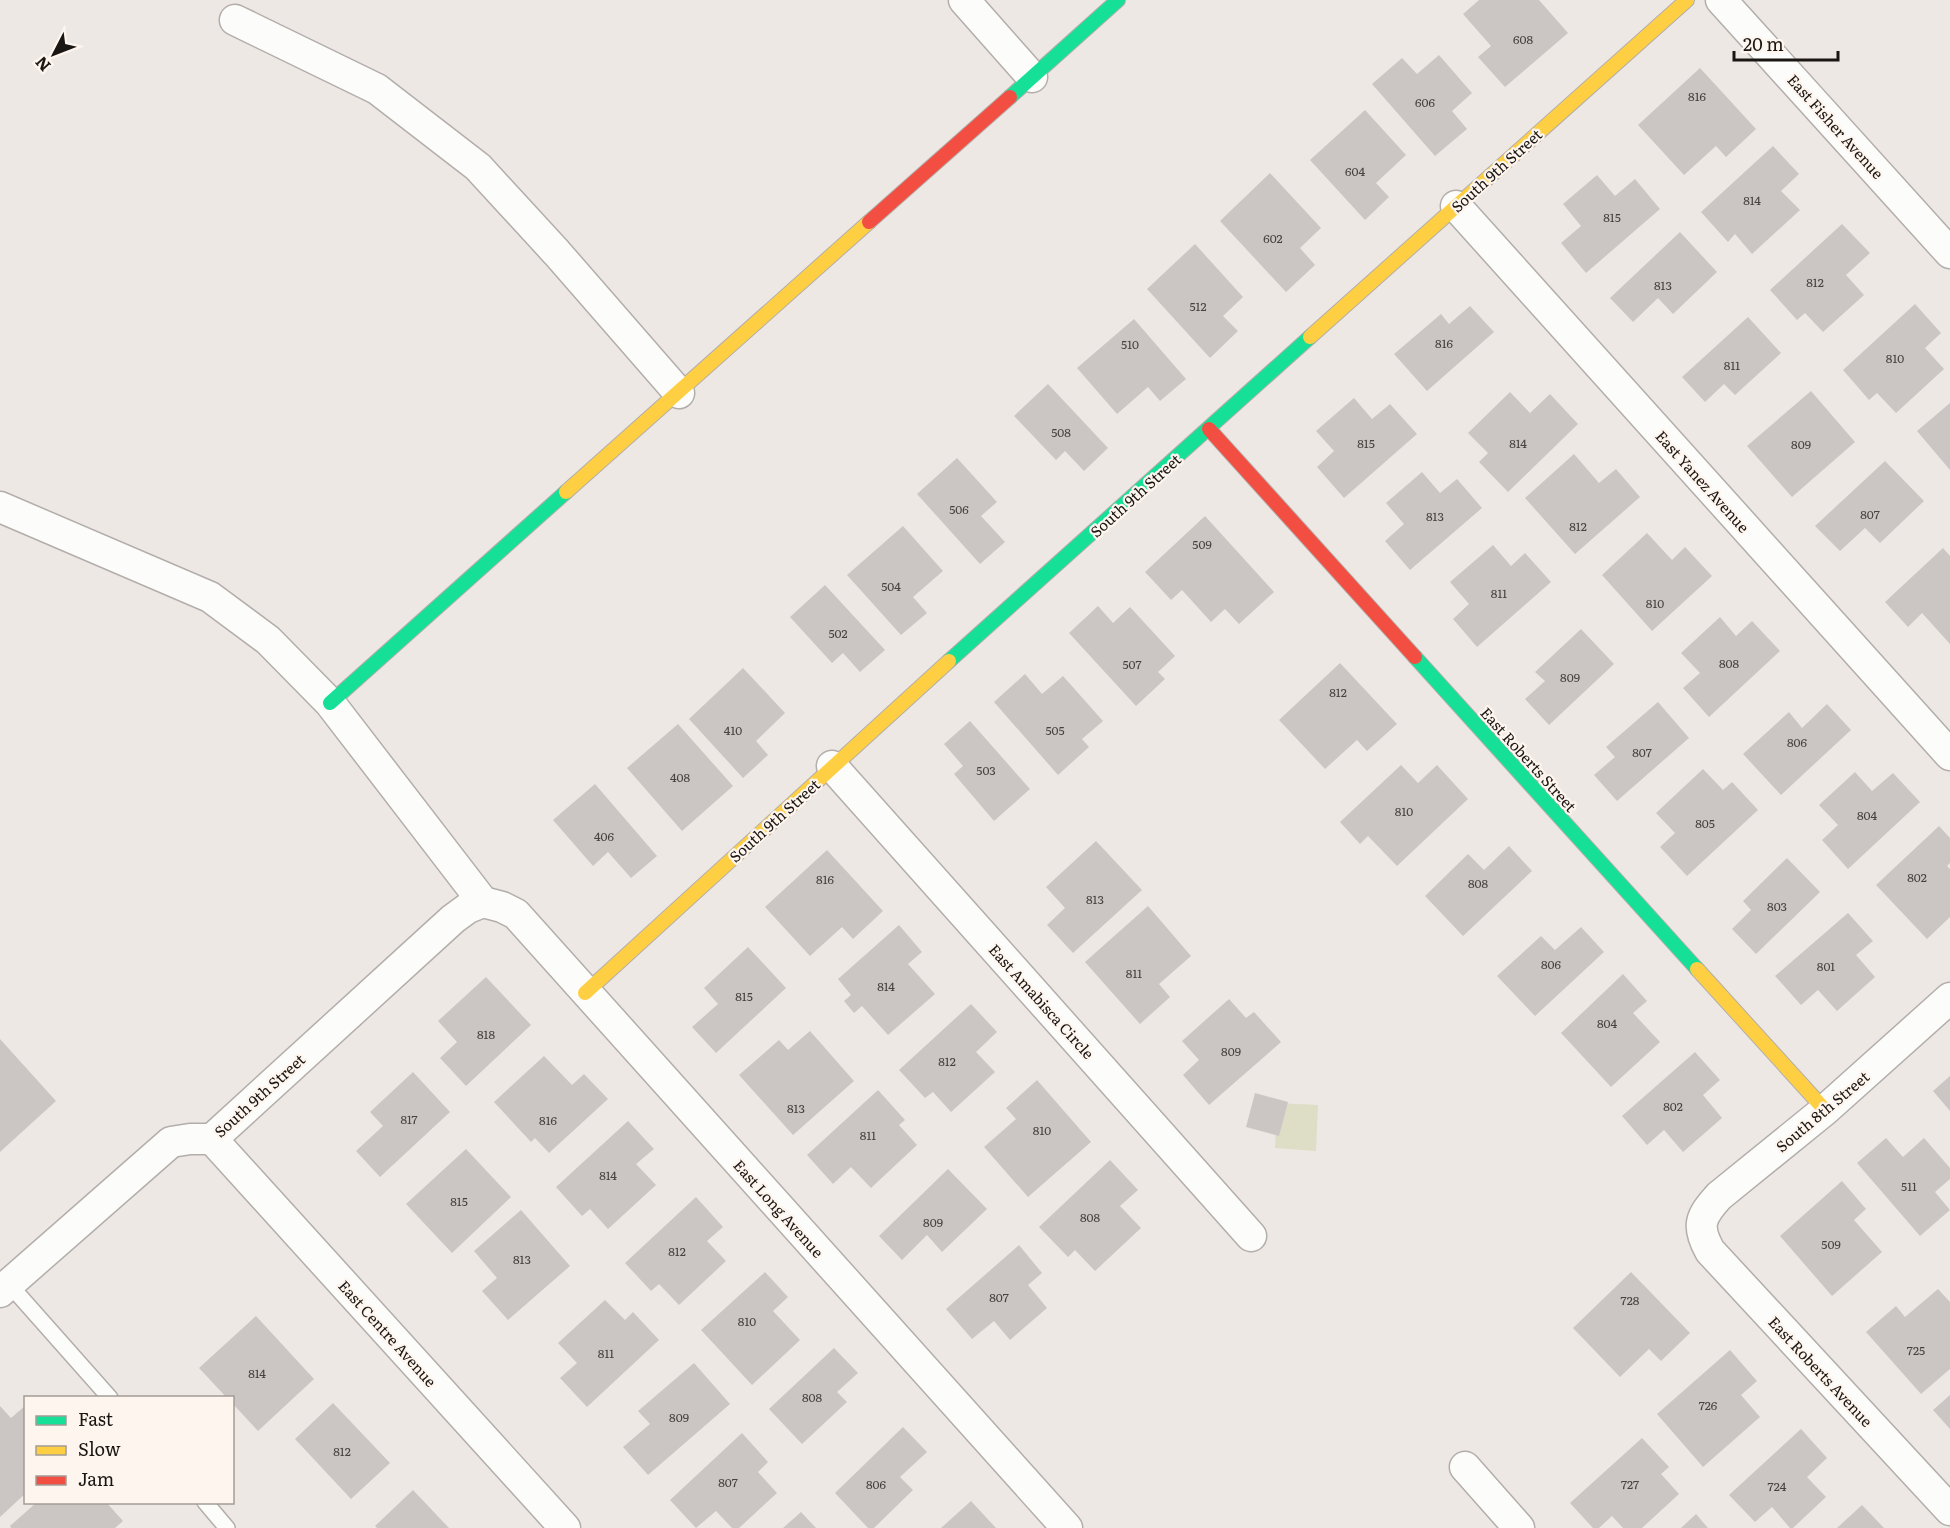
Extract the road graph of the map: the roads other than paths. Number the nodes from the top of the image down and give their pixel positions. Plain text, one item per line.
1 (964, 0) edge
2 (1118, 0) edge
3 (1687, 0) edge
4 (1721, 0) edge
5 (235, 20) dead end
6 (1032, 77) junction
7 (1456, 206) junction
8 (1950, 253) edge
9 (679, 393) junction
10 (1209, 429) junction
11 (0, 507) edge
12 (330, 703) junction
13 (1950, 755) edge
14 (832, 766) junction
15 (483, 903) junction
16 (585, 993) junction
17 (1950, 998) edge
18 (1825, 1110) junction
19 (212, 1139) junction
20 (1700, 1227) joint
21 (1251, 1236) dead end
22 (4, 1288) edge
23 (108, 1396) edge
24 (1464, 1467) dead end
25 (206, 1504) edge
26 (1950, 1510) edge
27 (227, 1528) edge
28 (565, 1528) edge
29 (1067, 1528) edge
30 (1519, 1528) edge

1 - 6 street
2 - 6 street
3 - 7 street, South 9th Street
4 - 8 street, East Fisher Avenue
5 - 9 street
6 - 9 street
7 - 10 street, South 9th Street
7 - 13 street, East Yanez Avenue
9 - 12 street
10 - 14 street, South 9th Street
10 - 18 street, East Roberts Street
11 - 12 street
12 - 15 street
14 - 16 street, South 9th Street
14 - 21 street, East Amabisca Circle
15 - 16 street, East Long Avenue
15 - 19 street, South 9th Street
16 - 29 street, East Long Avenue
17 - 18 street, South 8th Street
18 - 20 street, South 8th Street
19 - 22 street, South 9th Street
19 - 28 street, East Centre Avenue
20 - 26 street, East Roberts Avenue
22 - 23 lane
24 - 30 street
25 - 27 lane

